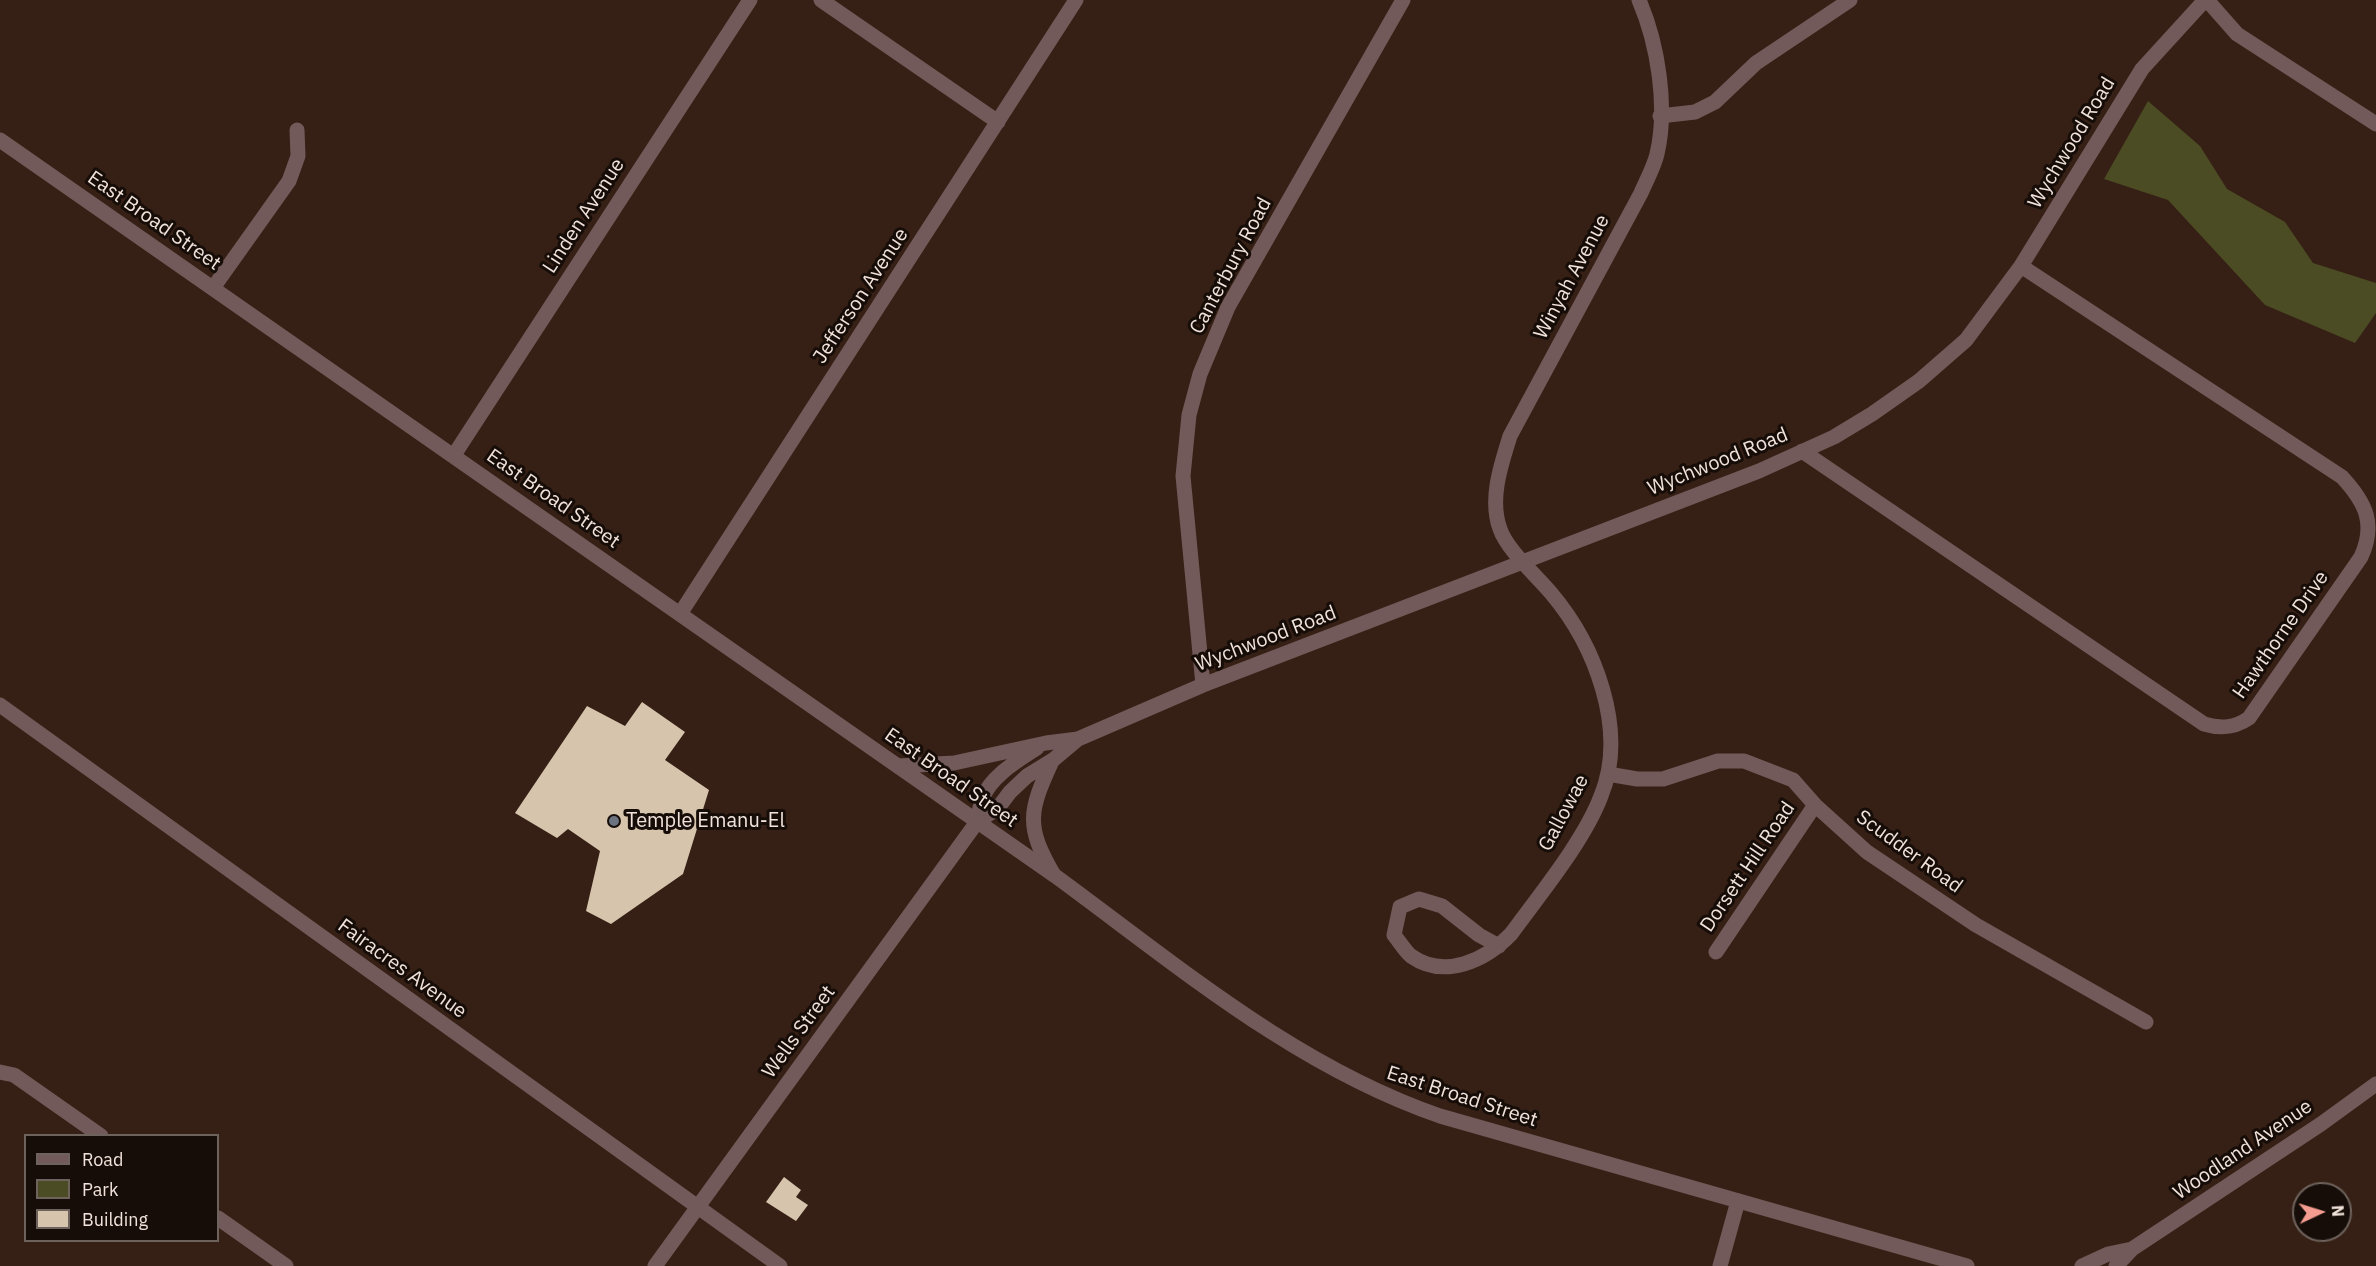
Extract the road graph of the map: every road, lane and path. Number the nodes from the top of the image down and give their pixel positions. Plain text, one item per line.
1 (750, 0) edge
2 (820, 0) edge
3 (1076, 0) edge
4 (1402, 0) edge
5 (1639, 0) edge
6 (1850, 0) edge
7 (2206, 0) edge
8 (1660, 116) junction
9 (998, 122) junction
10 (2376, 124) edge
11 (297, 130) dead end
12 (0, 140) edge
13 (2021, 266) junction
14 (213, 288) junction
15 (1802, 451) junction
16 (454, 455) junction
17 (1523, 562) junction
18 (680, 614) junction
19 (1203, 685) junction
20 (0, 705) edge
21 (1078, 739) junction
22 (1046, 743) junction
23 (1053, 760) junction
24 (898, 766) junction
25 (1608, 774) junction
26 (1815, 805) junction
27 (977, 822) junction
28 (1054, 875) junction
29 (1499, 946) junction
30 (1716, 952) dead end
31 (2146, 1022) dead end
32 (0, 1072) edge
33 (2376, 1084) edge
34 (98, 1134) edge
35 (1738, 1201) junction
36 (697, 1208) junction
37 (219, 1219) edge
38 (2132, 1249) junction
39 (286, 1266) edge
40 (655, 1266) edge
41 (780, 1266) edge
42 (1720, 1266) edge
43 (1967, 1266) edge
44 (2082, 1266) edge
45 (2116, 1266) edge

1 - 16 street, Linden Avenue
2 - 9 street
3 - 9 street, Jefferson Avenue
4 - 19 street, Canterbury Road
5 - 8 street, Winyah Avenue
6 - 8 street
7 - 10 street
7 - 13 street, Wychwood Road
8 - 17 street, Winyah Avenue
9 - 18 street, Jefferson Avenue
11 - 14 street
12 - 14 street, East Broad Street
13 - 15 street, Wychwood Road
13 - 15 street, Hawthorne Drive
14 - 16 street, East Broad Street
15 - 17 street, Wychwood Road
16 - 18 street, East Broad Street
17 - 19 street, Wychwood Road
17 - 25 street, Gallowae
18 - 24 street, East Broad Street
19 - 21 street, Wychwood Road
20 - 36 street, Fairacres Avenue
21 - 22 street, Wychwood Road
21 - 23 street, Wychwood Road
22 - 24 street, Wychwood Road
22 - 27 street, Wychwood Road
23 - 27 street, Wychwood Road
23 - 28 street, Wychwood Road
24 - 27 street, East Broad Street
25 - 26 street, Scudder Road
25 - 29 street, Gallowae
26 - 30 street, Dorsett Hill Road
26 - 31 street, Scudder Road
27 - 28 street, East Broad Street
27 - 36 street, Wells Street
28 - 35 street, East Broad Street
29 - 29 street, Gallowae
32 - 34 street
33 - 38 street, Woodland Avenue
35 - 42 street
35 - 43 street, East Broad Street
36 - 40 street, Wells Street
36 - 41 street, Fairacres Avenue
37 - 39 street
38 - 44 street, Woodland Avenue
38 - 45 street, Woodland Avenue

